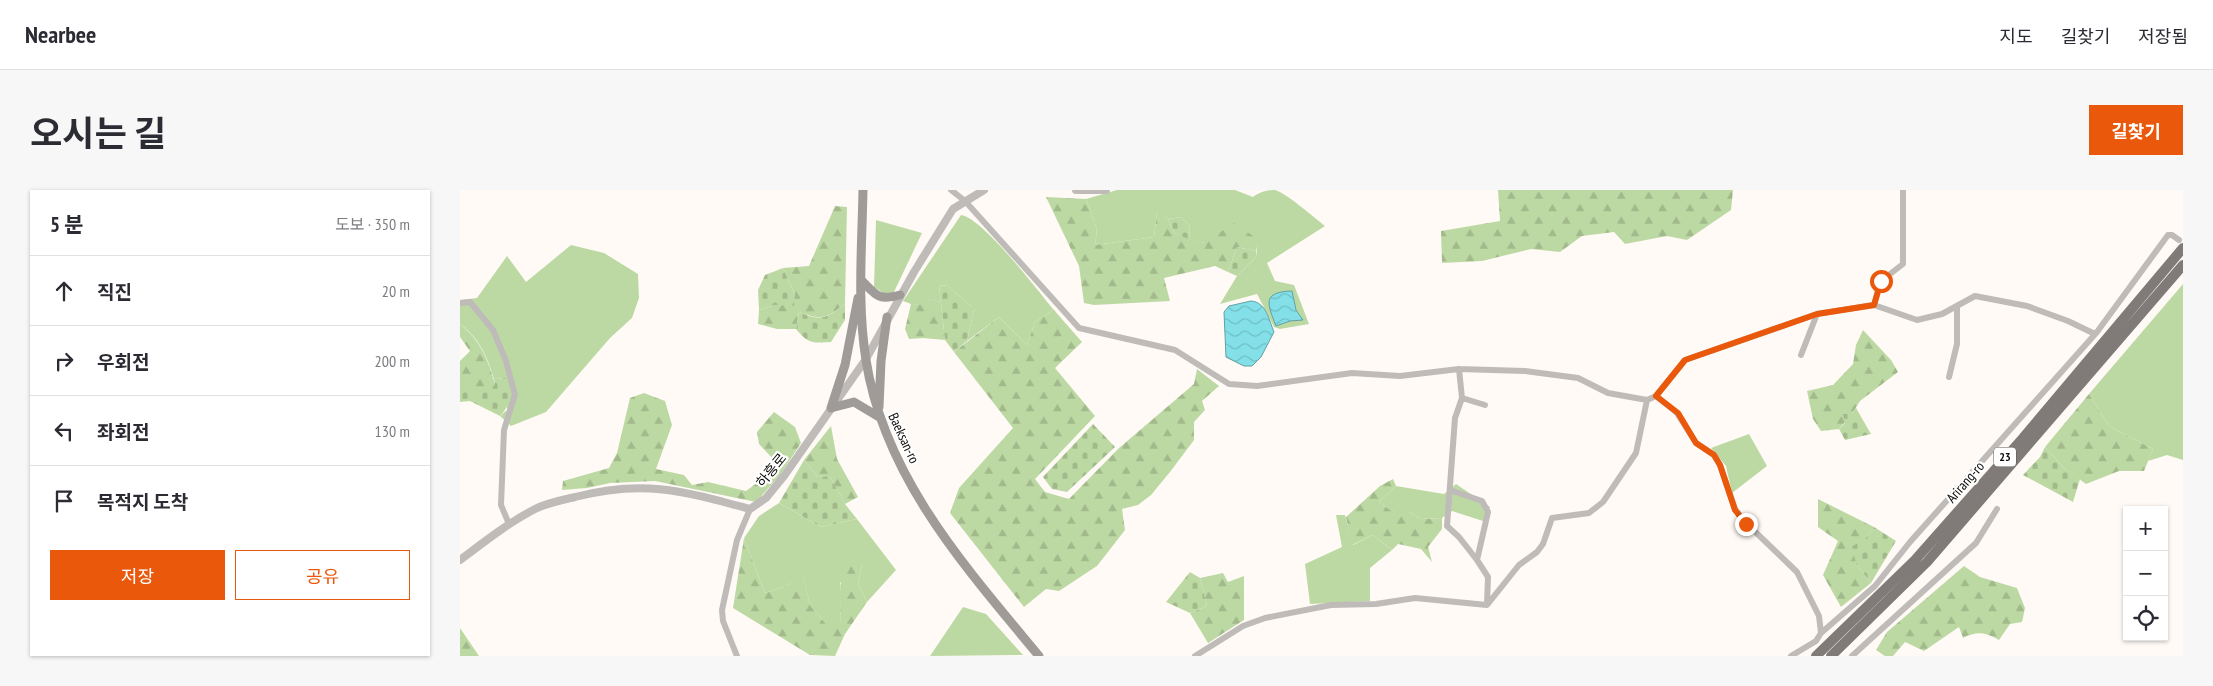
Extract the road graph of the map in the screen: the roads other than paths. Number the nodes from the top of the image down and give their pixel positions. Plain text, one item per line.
1 (863, 190) edge
2 (951, 190) edge
3 (984, 190) edge
4 (1076, 190) edge
5 (1106, 190) edge
6 (1902, 190) edge
7 (965, 201) junction
8 (2181, 244) edge
9 (2183, 265) edge
10 (862, 281) junction
11 (900, 295) junction
12 (460, 303) edge
13 (1874, 305) junction
14 (1957, 306) junction
15 (1817, 314) junction
16 (887, 317) junction
17 (2094, 334) junction
18 (1801, 355) dead end
19 (866, 359) junction
20 (1459, 369) junction
21 (1949, 377) dead end
22 (1656, 396) junction
23 (1462, 398) junction
24 (1647, 400) junction
25 (1485, 405) dead end
26 (831, 408) junction
27 (879, 417) junction
28 (1450, 490) junction
29 (750, 509) junction
30 (1997, 509) dead end
31 (509, 524) junction
32 (460, 560) edge
33 (1477, 560) junction
34 (1487, 605) junction
35 (1821, 633) junction
36 (737, 656) edge
37 (1039, 656) edge
38 (1195, 656) edge
39 (1791, 656) edge
40 (1816, 656) edge
41 (1831, 656) edge
42 (1852, 656) edge

1 - 10 main road, Baeksan-ro
2 - 7 street
3 - 7 street, 하흥로
4 - 5 street
6 - 13 street
7 - 11 street, 하흥로
7 - 20 street
8 - 17 street
8 - 40 highway, Arirang-ro / 23
9 - 41 highway, Arirang-ro / 23
10 - 11 main road
10 - 19 main road, Baeksan-ro
10 - 26 main road
11 - 16 street, 하흥로
12 - 31 street
13 - 14 street
13 - 15 street
14 - 17 street
14 - 21 street
15 - 18 street
15 - 22 street
16 - 19 street, 하흥로
16 - 27 main road
17 - 35 street
19 - 26 street, 하흥로
19 - 27 main road, Baeksan-ro
20 - 23 street
20 - 24 street
22 - 24 street
22 - 35 street
23 - 25 street
23 - 28 street
24 - 34 street
26 - 27 main road
26 - 29 street, 하흥로
27 - 37 main road, Baeksan-ro
28 - 33 street
28 - 33 street
29 - 31 street
29 - 36 street
30 - 42 street
31 - 32 street
33 - 34 street
34 - 38 street
35 - 39 street

